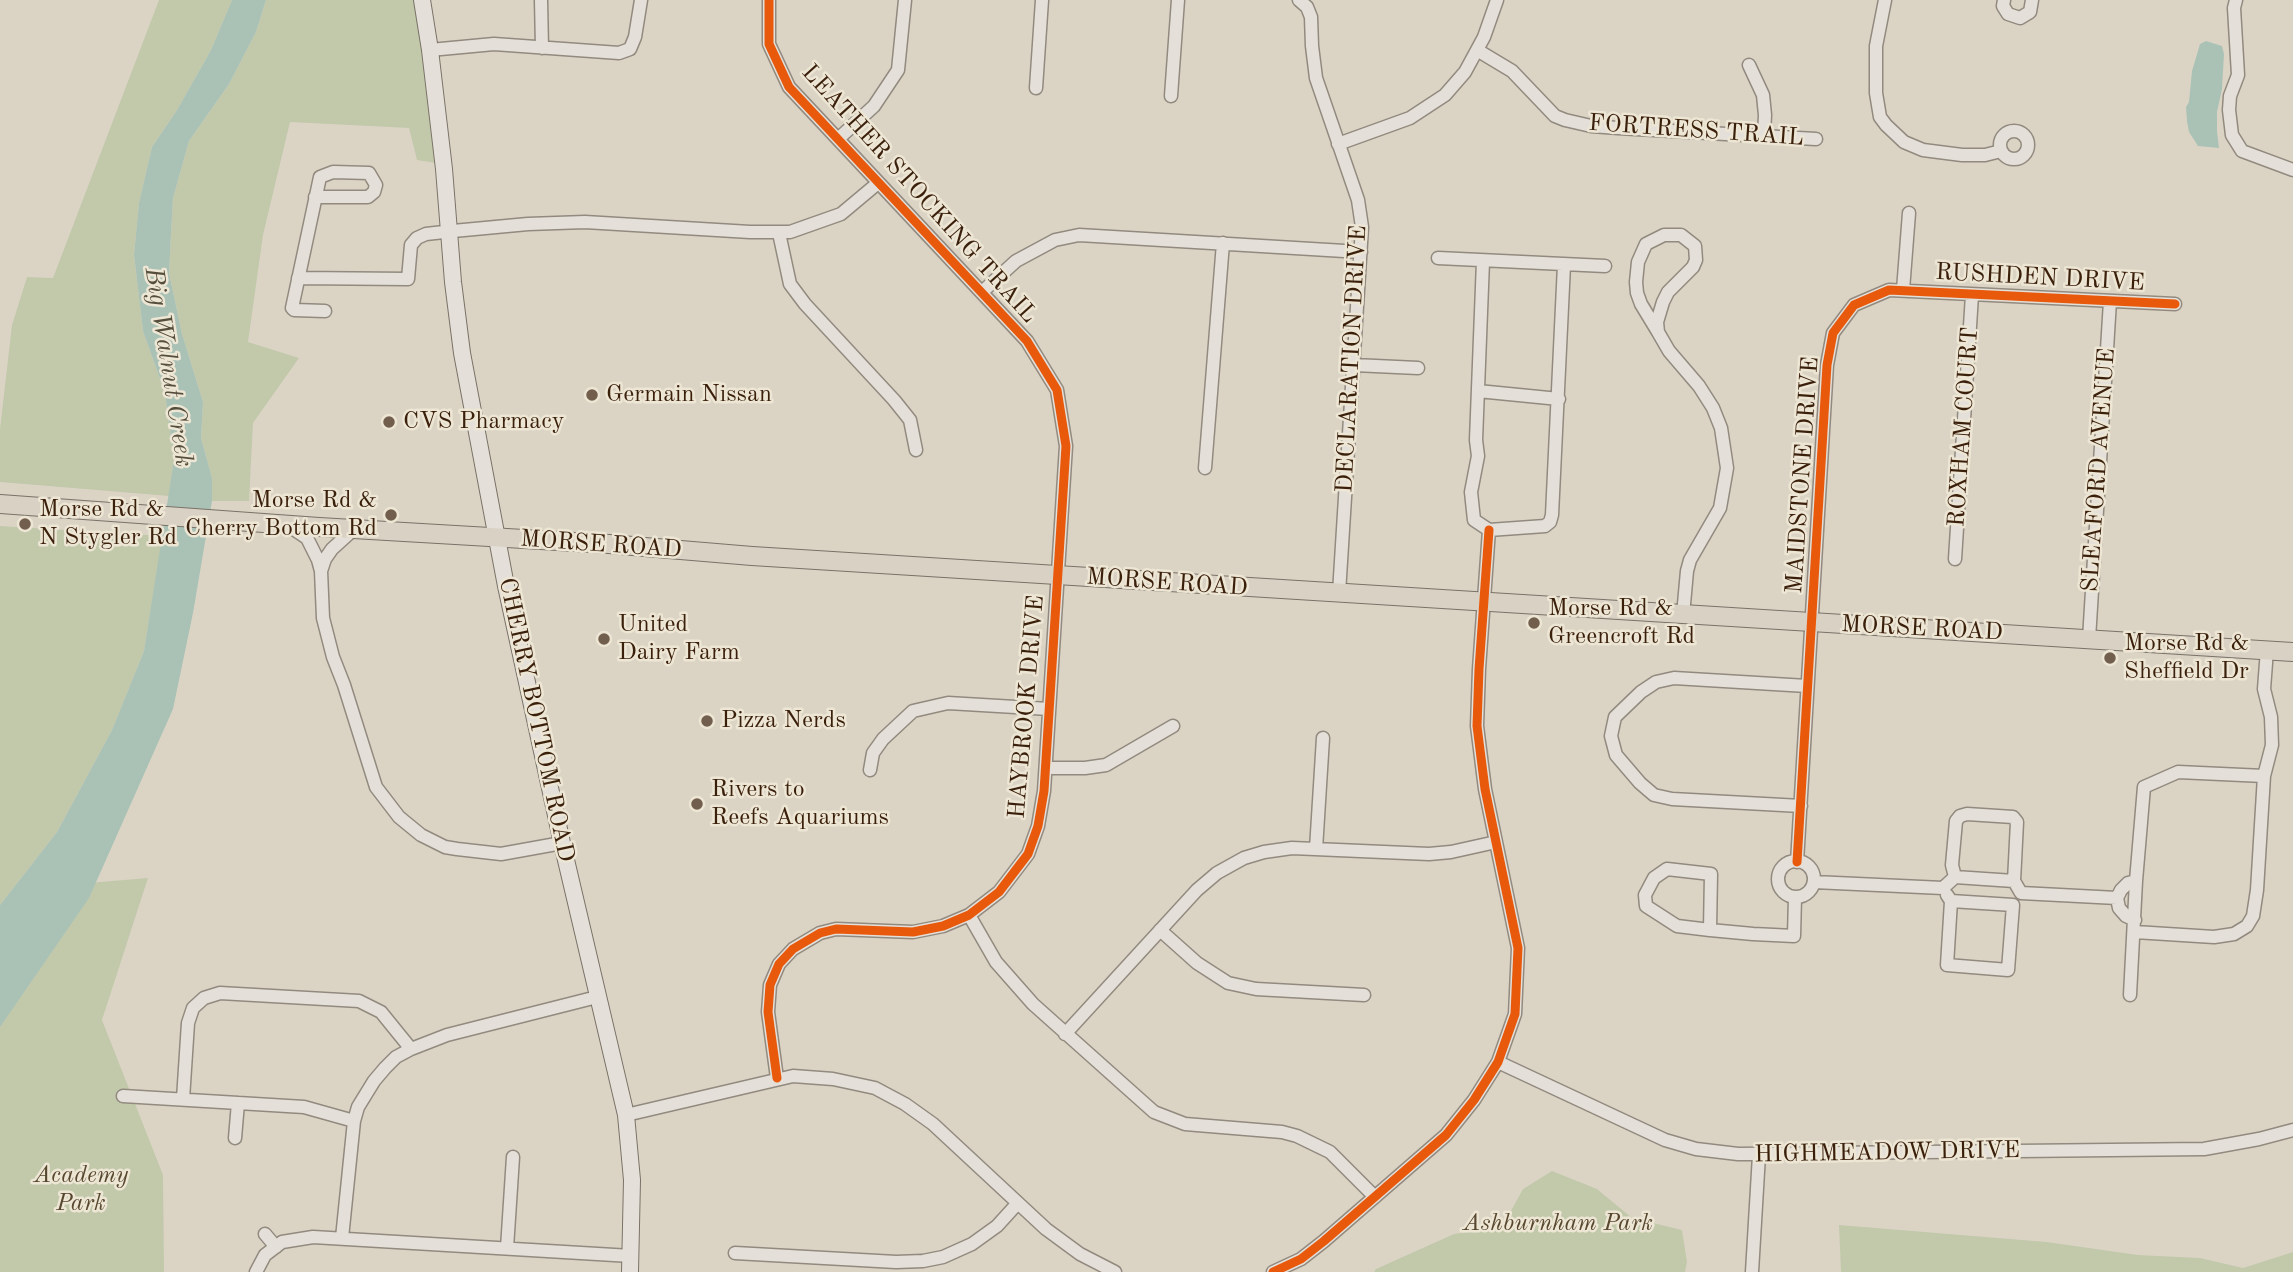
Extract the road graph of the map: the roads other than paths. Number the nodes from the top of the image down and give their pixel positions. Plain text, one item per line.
1 (422, 0) edge
2 (541, 0) edge
3 (641, 0) edge
4 (769, 0) edge
5 (905, 0) edge
6 (1042, 0) edge
7 (1178, 0) edge
8 (1497, 0) edge
9 (1885, 0) edge
10 (2004, 0) edge
11 (2032, 0) edge
12 (2236, 0) edge
13 (1303, 4) edge
14 (542, 48) junction
15 (430, 50) junction
16 (1477, 50) junction
17 (1749, 65) dead end
18 (1036, 88) dead end
19 (1171, 96) dead end
20 (1764, 135) junction
21 (838, 139) junction
22 (1816, 139) dead end
23 (1338, 144) junction
24 (2001, 151) dead end
25 (2293, 170) edge
26 (878, 183) junction
27 (315, 197) dead end
28 (1909, 213) dead end
29 (450, 232) junction
30 (779, 233) junction
31 (1223, 243) junction
32 (1361, 251) junction
33 (1437, 258) dead end
34 (1483, 261) junction
35 (1564, 265) junction
36 (1605, 266) dead end
37 (298, 278) junction
38 (1903, 290) junction
39 (982, 292) junction
40 (1972, 295) junction
41 (2110, 300) junction
42 (2175, 304) dead end
43 (325, 311) dead end
44 (1658, 332) junction
45 (1354, 365) junction
46 (1418, 368) dead end
47 (1478, 391) junction
48 (1559, 399) junction
49 (916, 450) dead end
50 (1205, 468) dead end
51 (0, 504) edge
52 (286, 524) junction
53 (354, 529) junction
54 (1489, 530) junction
55 (498, 538) junction
56 (1955, 559) dead end
57 (321, 572) junction
58 (1058, 576) junction
59 (1339, 593) junction
60 (1484, 603) junction
61 (1683, 615) junction
62 (1812, 623) junction
63 (2089, 639) junction
64 (2267, 650) junction
65 (2293, 652) edge
66 (1807, 686) junction
67 (1049, 709) junction
68 (1173, 726) dead end
69 (1323, 738) dead end
70 (1046, 768) junction
71 (870, 770) dead end
72 (2264, 776) junction
73 (1801, 806) junction
74 (1496, 842) junction
75 (562, 843) junction
76 (1316, 849) junction
77 (1797, 862) junction
78 (1955, 877) junction
79 (2014, 881) junction
80 (2136, 881) junction
81 (1814, 882) junction
82 (1943, 888) junction
83 (2021, 893) junction
84 (1795, 897) junction
85 (2117, 898) junction
86 (1951, 901) junction
87 (2013, 905) junction
88 (969, 915) junction
89 (2135, 926) junction
90 (1160, 930) junction
91 (1710, 930) junction
92 (1364, 995) dead end
93 (2130, 995) dead end
94 (597, 997) junction
95 (1065, 1034) junction
96 (411, 1049) junction
97 (1498, 1062) junction
98 (778, 1078) junction
99 (123, 1096) dead end
100 (183, 1099) junction
101 (238, 1103) junction
102 (625, 1115) junction
103 (354, 1121) junction
104 (2293, 1130) edge
105 (235, 1138) dead end
106 (1759, 1155) junction
107 (513, 1157) dead end
108 (1375, 1197) junction
109 (1017, 1204) junction
110 (265, 1234) dead end
111 (342, 1238) junction
112 (275, 1247) junction
113 (507, 1248) junction
114 (735, 1253) dead end
115 (631, 1264) edge
116 (256, 1272) edge
117 (1115, 1272) edge
118 (1273, 1272) edge
119 (1752, 1272) edge

1 - 15 main road, CHERRY BOTTOM ROAD
2 - 14 street
3 - 14 street
4 - 21 street, LEATHER STOCKING TRAIL
5 - 21 street
6 - 18 street
7 - 19 street
8 - 16 street
9 - 24 street
10 - 11 street
12 - 25 street
13 - 23 street, DECLARATION DRIVE
14 - 15 street
15 - 29 main road, CHERRY BOTTOM ROAD
16 - 20 street, FORTRESS TRAIL
16 - 23 street
17 - 20 street
20 - 22 street, FORTRESS TRAIL
21 - 26 street, LEATHER STOCKING TRAIL
23 - 32 street, DECLARATION DRIVE
26 - 30 street
26 - 39 street, LEATHER STOCKING TRAIL
27 - 37 street
28 - 38 street
29 - 30 street
29 - 37 street
29 - 55 main road, CHERRY BOTTOM ROAD
30 - 49 street
31 - 32 street
31 - 39 street
31 - 50 street
32 - 45 street, DECLARATION DRIVE
33 - 34 street
34 - 35 street
34 - 47 street
35 - 36 street
35 - 48 street
37 - 43 street
38 - 40 street, RUSHDEN DRIVE
38 - 62 street, MAIDSTONE DRIVE
39 - 58 street, LEATHER STOCKING TRAIL
40 - 41 street, RUSHDEN DRIVE
40 - 56 street, ROXHAM COURT
41 - 42 street, RUSHDEN DRIVE
41 - 63 street, SLEAFORD AVENUE
44 - 44 street
44 - 61 street
45 - 46 street
45 - 59 street, DECLARATION DRIVE
47 - 48 street
47 - 54 street
48 - 54 street
51 - 52 main road, MORSE ROAD
52 - 53 main road, MORSE ROAD
52 - 57 street
53 - 55 main road, MORSE ROAD
53 - 57 street
54 - 60 street
55 - 58 main road, MORSE ROAD
55 - 75 main road, CHERRY BOTTOM ROAD
57 - 75 street
58 - 59 main road, MORSE ROAD
58 - 67 street, HAYBROOK DRIVE
59 - 60 main road, MORSE ROAD
60 - 61 main road, MORSE ROAD
60 - 74 street
61 - 62 main road, MORSE ROAD
62 - 63 main road, MORSE ROAD
62 - 66 street, MAIDSTONE DRIVE
63 - 64 main road, MORSE ROAD
64 - 65 main road, MORSE ROAD
64 - 72 street
66 - 73 street, MAIDSTONE DRIVE
66 - 73 street
67 - 70 street, HAYBROOK DRIVE
67 - 71 street
68 - 70 street
69 - 76 street
70 - 88 street, HAYBROOK DRIVE
72 - 80 street
72 - 89 street
73 - 77 street, MAIDSTONE DRIVE
74 - 76 street
74 - 97 street
75 - 94 main road, CHERRY BOTTOM ROAD
76 - 90 street
77 - 81 street
77 - 84 street
78 - 79 street
78 - 79 street
78 - 82 street
79 - 83 street
80 - 85 street
80 - 89 street
81 - 82 street
81 - 84 street
82 - 86 street
83 - 85 street
83 - 87 street
84 - 91 street
85 - 89 street
86 - 87 street
86 - 87 street
88 - 95 street
88 - 98 street, HAYBROOK DRIVE
89 - 93 street
90 - 92 street
90 - 95 street
91 - 91 street
94 - 96 street
94 - 102 main road, CHERRY BOTTOM ROAD
95 - 108 street
96 - 100 street
96 - 103 street
97 - 106 street, HIGHMEADOW DRIVE
97 - 108 street
98 - 102 street
98 - 109 street
99 - 100 street
100 - 101 street
101 - 103 street
101 - 105 street
102 - 115 main road, CHERRY BOTTOM ROAD
103 - 111 street
104 - 106 street, HIGHMEADOW DRIVE
106 - 119 street
107 - 113 street
108 - 118 street
109 - 114 street
109 - 117 street
110 - 112 street
111 - 112 street
111 - 113 street
112 - 116 street
113 - 115 street

